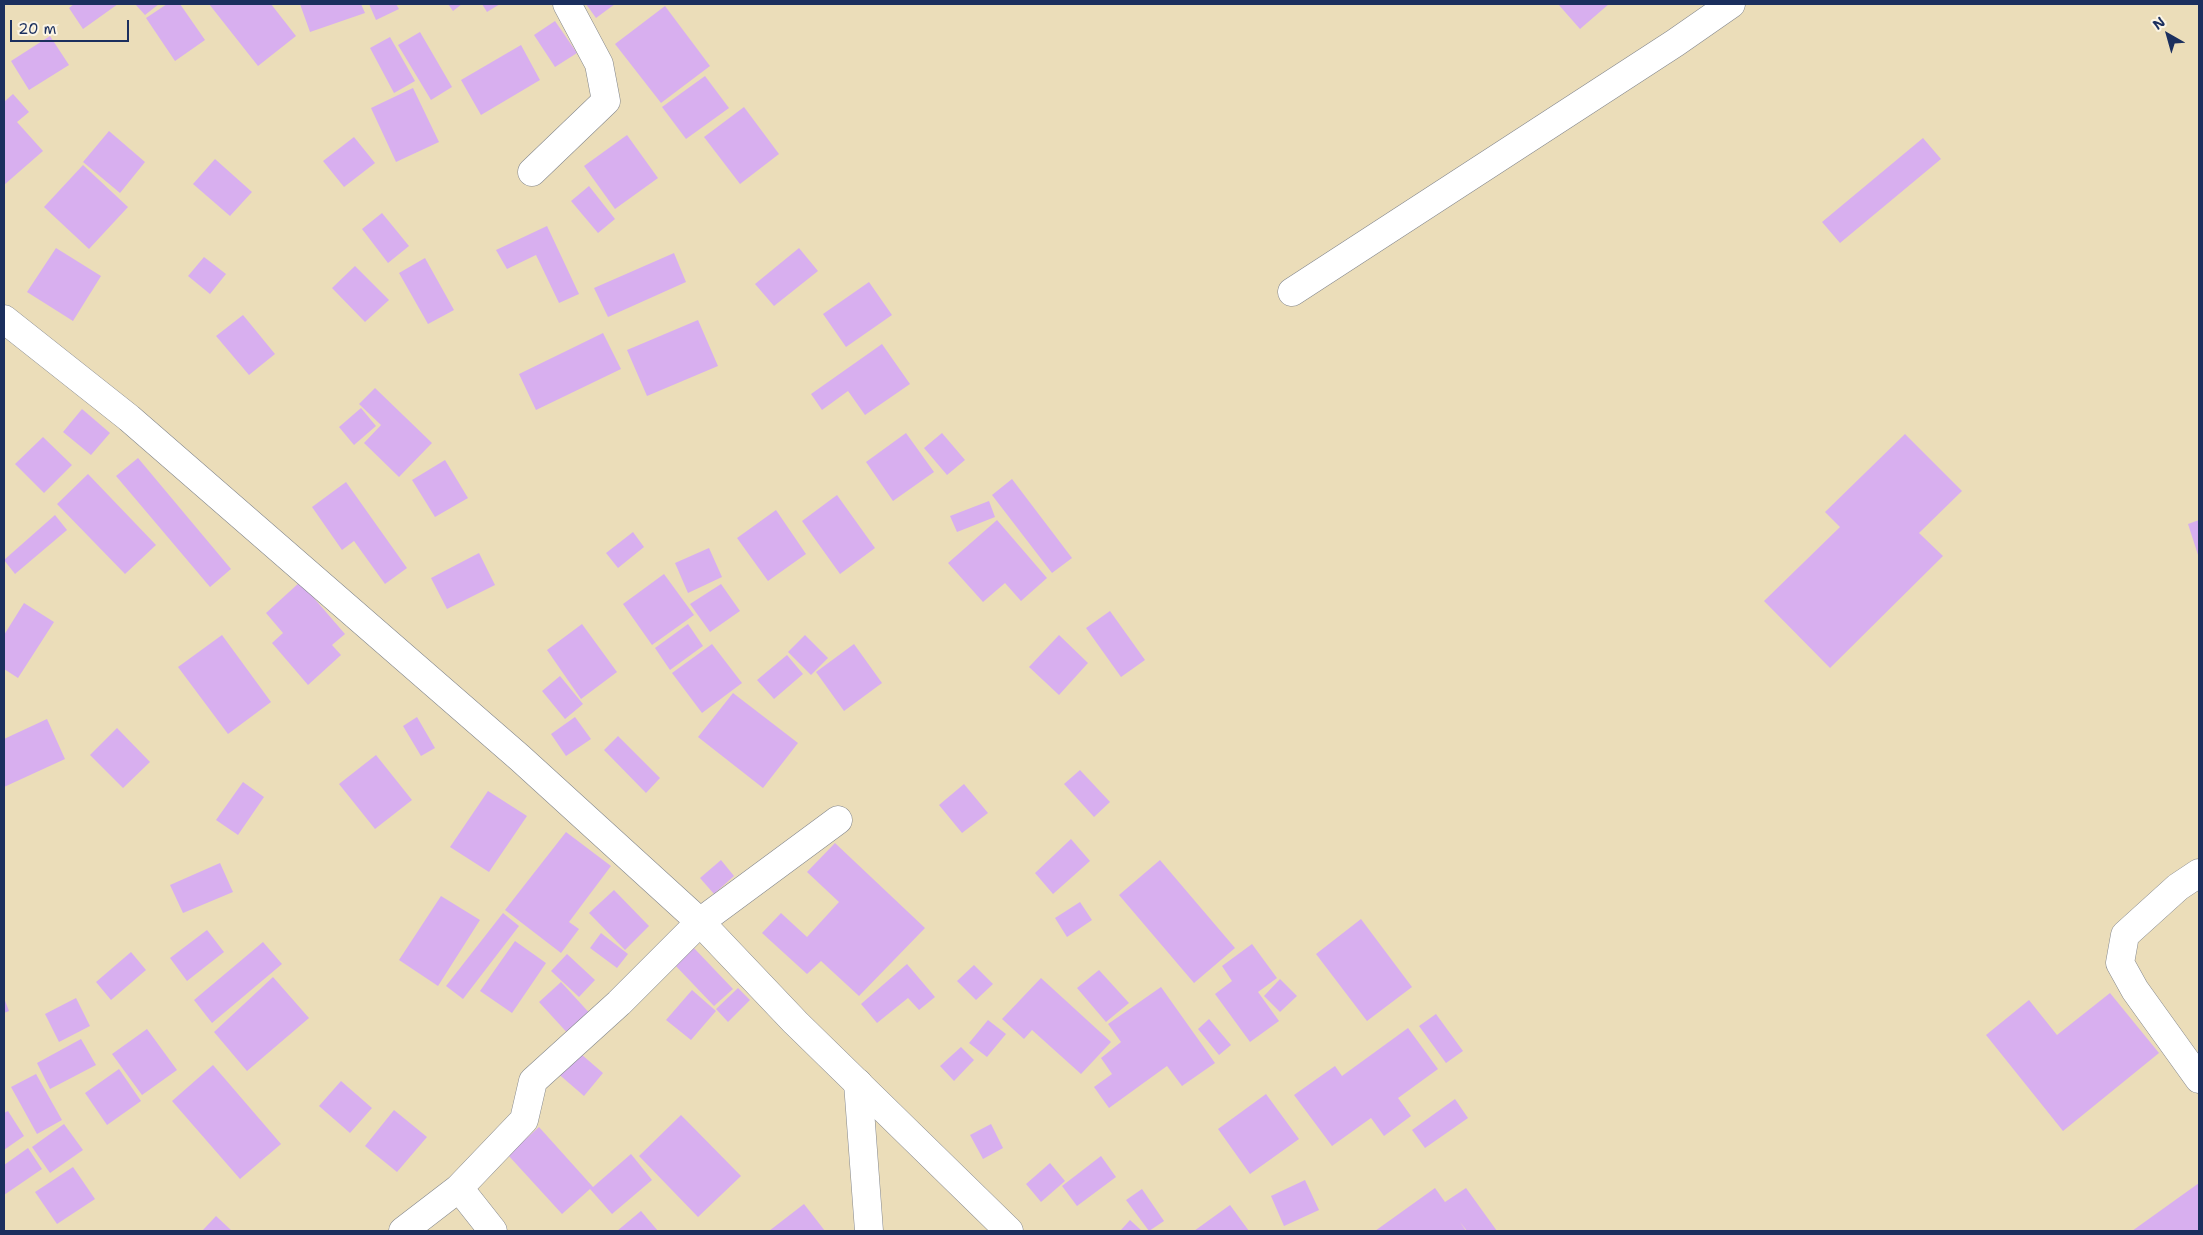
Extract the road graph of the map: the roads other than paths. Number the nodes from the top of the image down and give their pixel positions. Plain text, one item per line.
1 (568, 4) edge
2 (1730, 4) edge
3 (532, 172) dead end
4 (1292, 292) dead end
5 (4, 319) edge
6 (838, 820) dead end
7 (2199, 873) edge
8 (700, 922) junction
9 (2199, 1079) edge
10 (858, 1083) junction
11 (459, 1188) junction
12 (402, 1231) edge
13 (493, 1231) edge
14 (869, 1231) edge
15 (1009, 1231) edge

1 - 3 street
2 - 4 street
5 - 8 street
6 - 8 street
7 - 9 street
8 - 10 street
8 - 11 street
10 - 14 street
10 - 15 street
11 - 12 street
11 - 13 street

